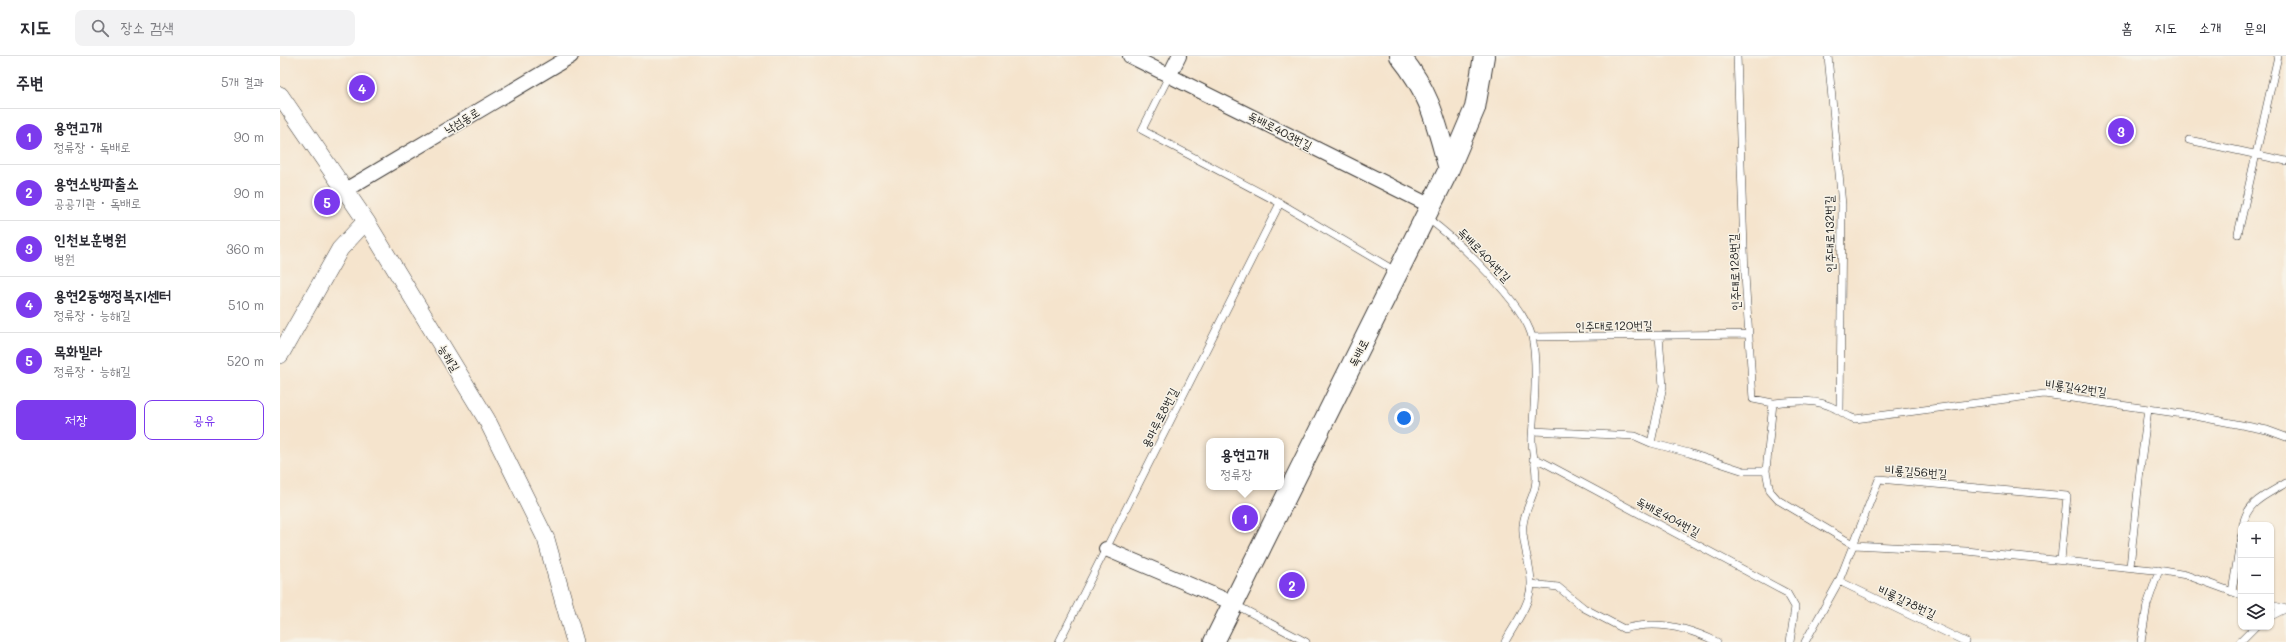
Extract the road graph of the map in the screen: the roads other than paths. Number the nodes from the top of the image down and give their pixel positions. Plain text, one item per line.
1 (571, 56) edge
2 (1130, 56) edge
3 (1179, 56) edge
4 (1400, 56) edge
5 (1484, 56) edge
6 (1737, 56) edge
7 (1828, 56) edge
8 (2278, 56) edge
9 (1169, 76) junction
10 (280, 95) edge
11 (2189, 140) dead end
12 (2257, 154) junction
13 (2286, 161) edge
14 (1449, 169) junction
15 (352, 186) dead end
16 (1280, 203) junction
17 (1428, 211) junction
18 (366, 221) junction
19 (2238, 234) dead end
20 (1399, 273) junction
21 (1749, 334) junction
22 (1659, 336) junction
23 (1532, 337) junction
24 (280, 355) edge
25 (1773, 403) junction
26 (2148, 409) junction
27 (1840, 411) junction
28 (1533, 430) junction
29 (2286, 437) edge
30 (1651, 443) junction
31 (1533, 459) junction
32 (1766, 471) junction
33 (2286, 483) edge
34 (2244, 522) edge
35 (1854, 545) junction
36 (1106, 549) junction
37 (2238, 555) edge
38 (2061, 560) junction
39 (2130, 567) junction
40 (2159, 570) junction
41 (1839, 581) junction
42 (1531, 584) junction
43 (2232, 592) junction
44 (2238, 594) edge
45 (1233, 603) junction
46 (2274, 606) edge
47 (2286, 609) edge
48 (2274, 615) edge
49 (2252, 630) edge
50 (575, 642) edge
51 (1059, 642) edge
52 (1214, 642) edge
53 (1306, 642) edge
54 (1505, 642) edge
55 (1717, 642) edge
56 (1790, 642) edge
57 (1805, 642) edge
58 (1966, 642) edge
59 (2141, 642) edge
60 (2240, 642) edge

1 - 15 street, 낙섬동로
2 - 9 street, 독배로403번길
3 - 9 street
4 - 14 main road
5 - 14 main road, 독배로
6 - 21 lane, 인주대로128번길
7 - 27 lane, 인주대로132번길
8 - 12 lane
9 - 16 lane
9 - 17 street, 독배로403번길
10 - 18 street, 능해길
11 - 12 lane
12 - 13 lane
12 - 19 lane
14 - 17 main road, 독배로
16 - 20 lane
16 - 36 lane, 용마루로8번길
17 - 20 main road, 독배로
17 - 23 lane, 독배로404번길
18 - 24 street
18 - 50 street, 능해길
20 - 45 main road, 독배로
21 - 22 lane
21 - 25 lane, 인주대로128번길
22 - 23 lane, 인주대로120번길
22 - 30 lane, 인주대로120번길
23 - 28 lane, 독배로404번길
25 - 27 lane, 비룡길42번길
25 - 32 lane
26 - 27 lane, 비룡길42번길
26 - 29 lane, 비룡길42번길
26 - 39 lane
28 - 30 lane
28 - 31 lane, 독배로404번길
30 - 32 lane
31 - 42 lane, 독배로404번길
31 - 56 lane, 독배로404번길
32 - 35 lane
33 - 34 lane
35 - 38 lane
35 - 38 lane, 비룡길56번길
35 - 41 lane
36 - 45 street
36 - 51 lane, 용마루로8번길
37 - 43 lane
38 - 39 lane
39 - 40 lane
40 - 43 lane
40 - 59 lane
41 - 57 lane
41 - 58 lane, 비룡길78번길
42 - 54 lane, 독배로404번길
42 - 55 lane
43 - 44 lane
45 - 52 main road, 독배로
45 - 53 lane
46 - 47 lane
47 - 48 lane
49 - 60 lane

